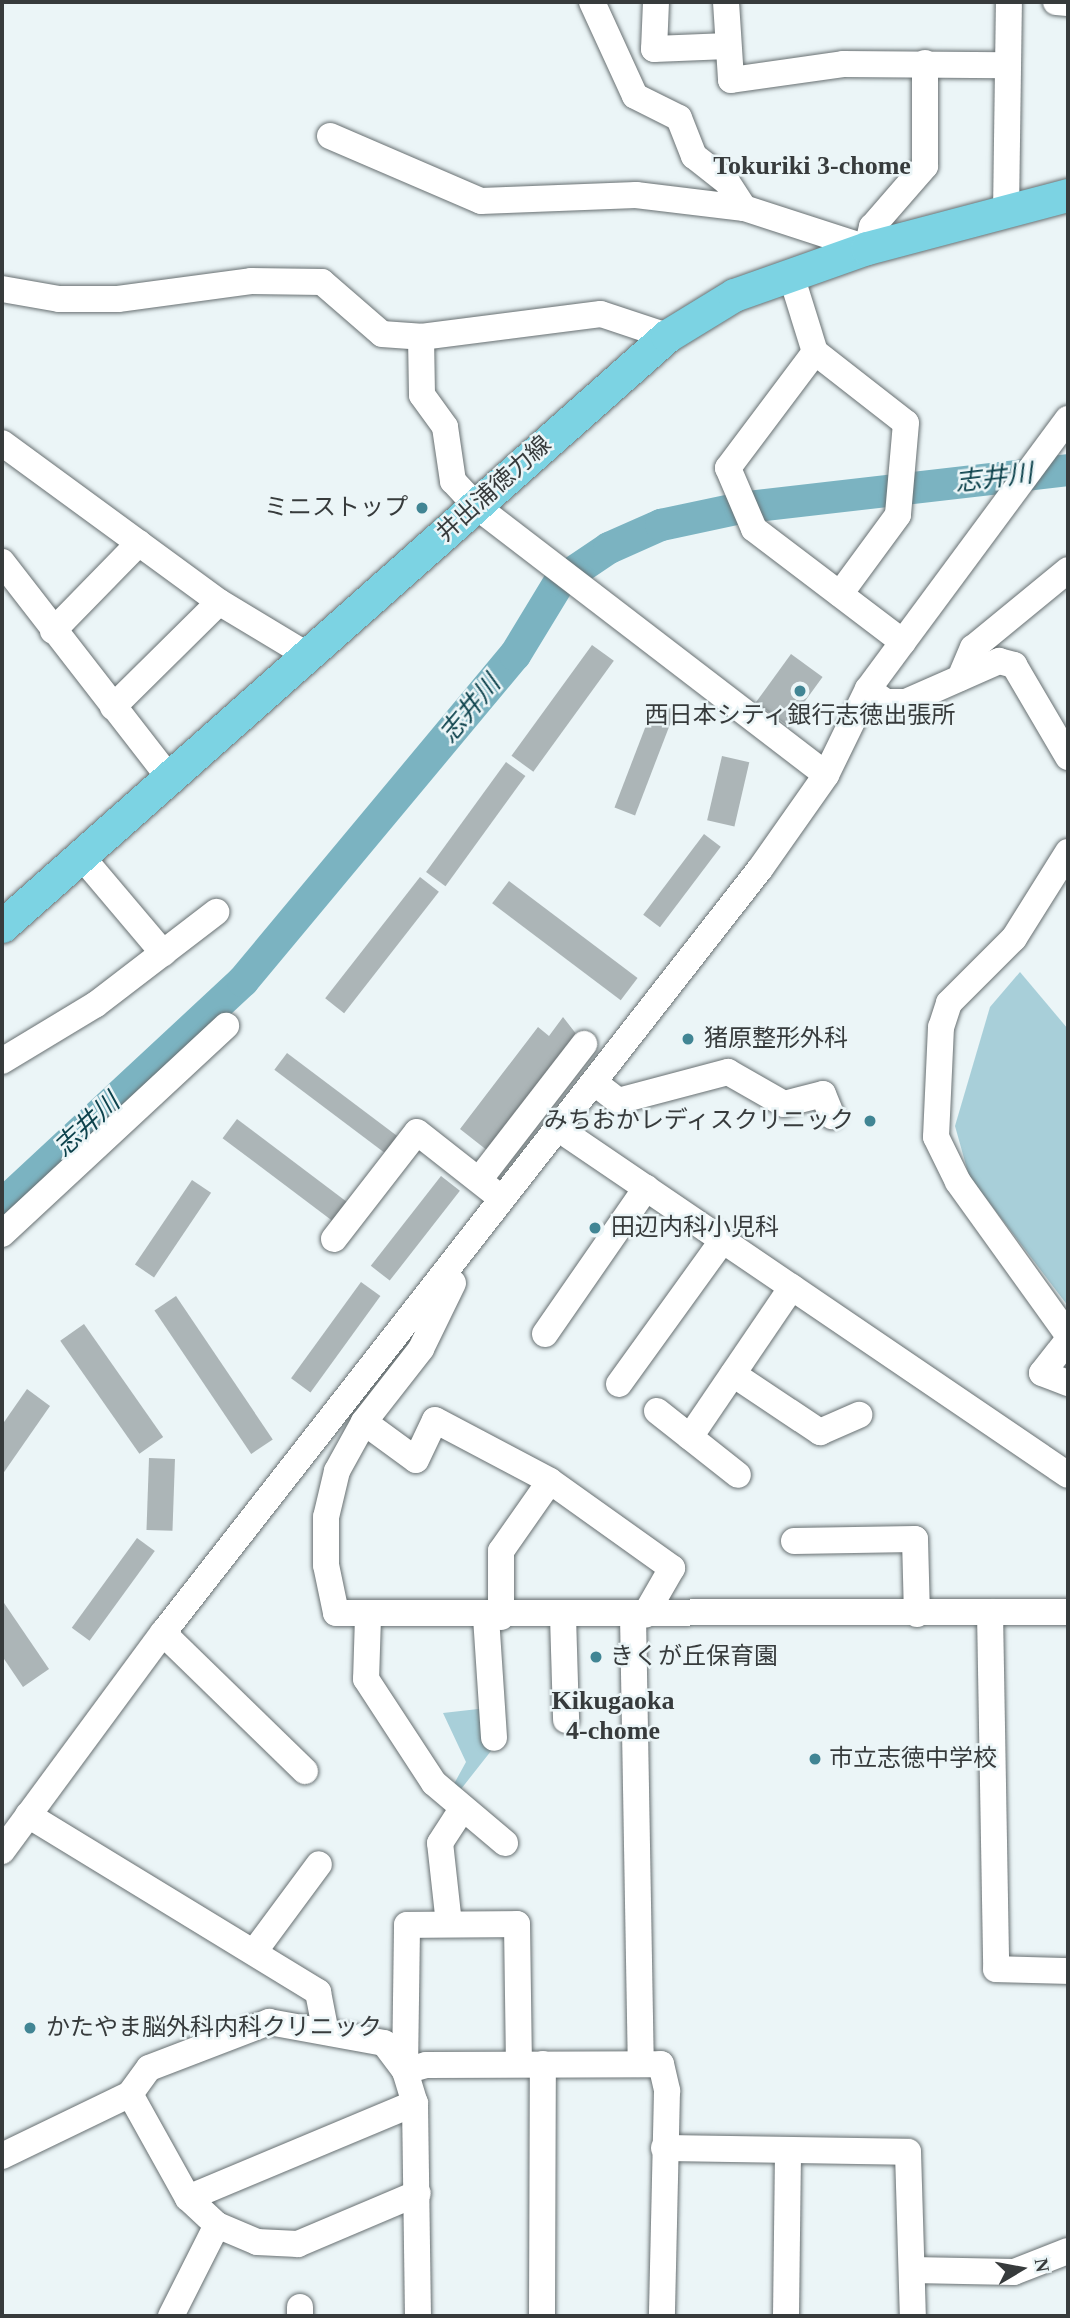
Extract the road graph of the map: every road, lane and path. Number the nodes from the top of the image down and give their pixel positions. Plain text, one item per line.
1 (592, 2) edge
2 (656, 2) edge
3 (726, 2) edge
4 (1009, 2) edge
5 (1056, 2) edge
6 (1068, 4) edge
7 (728, 46) junction
8 (925, 63) junction
9 (1006, 65) junction
10 (330, 136) dead end
11 (1068, 195) edge
12 (744, 208) junction
13 (1006, 212) junction
14 (867, 248) junction
15 (791, 275) junction
16 (2, 289) edge
17 (667, 336) junction
18 (421, 337) junction
19 (815, 352) junction
20 (1068, 419) edge
21 (2, 443) edge
22 (476, 506) junction
23 (139, 542) junction
24 (2, 562) edge
25 (1068, 570) edge
26 (840, 594) junction
27 (219, 602) junction
28 (52, 631) junction
29 (903, 642) junction
30 (307, 655) junction
31 (960, 678) junction
32 (868, 689) junction
33 (113, 707) junction
34 (1068, 757) edge
35 (826, 775) junction
36 (169, 777) junction
37 (1068, 852) edge
38 (82, 857) junction
39 (216, 912) dead end
40 (2, 926) edge
41 (163, 953) junction
42 (226, 1026) dead end
43 (584, 1044) dead end
44 (2, 1061) edge
45 (595, 1083) junction
46 (832, 1116) dead end
47 (559, 1129) junction
48 (479, 1180) junction
49 (646, 1188) junction
50 (502, 1199) junction
51 (2, 1234) edge
52 (334, 1239) dead end
53 (723, 1240) junction
54 (448, 1272) junction
55 (792, 1287) junction
56 (545, 1334) dead end
57 (1068, 1335) edge
58 (1068, 1340) edge
59 (733, 1374) junction
60 (1068, 1383) edge
61 (619, 1384) dead end
62 (657, 1411) dead end
63 (859, 1415) dead end
64 (364, 1422) junction
65 (690, 1437) junction
66 (738, 1475) dead end
67 (1068, 1475) edge
68 (550, 1481) junction
69 (794, 1541) dead end
70 (990, 1612) junction
71 (1068, 1612) edge
72 (917, 1614) junction
73 (639, 1615) junction
74 (563, 1616) junction
75 (368, 1617) junction
76 (494, 1617) junction
77 (163, 1633) junction
78 (566, 1720) dead end
79 (494, 1738) dead end
80 (305, 1771) dead end
81 (461, 1811) junction
82 (28, 1815) junction
83 (505, 1843) dead end
84 (2, 1851) edge
85 (319, 1864) dead end
86 (449, 1924) junction
87 (254, 1952) junction
88 (1068, 1971) edge
89 (325, 2029) junction
90 (531, 2064) junction
91 (641, 2064) junction
92 (405, 2071) junction
93 (130, 2094) junction
94 (415, 2104) junction
95 (664, 2148) junction
96 (3, 2151) edge
97 (788, 2152) junction
98 (418, 2193) junction
99 (188, 2198) junction
100 (217, 2225) junction
101 (1068, 2251) edge
102 (912, 2270) junction
103 (171, 2316) edge
104 (418, 2316) edge
105 (542, 2316) edge
106 (662, 2316) edge
107 (786, 2316) edge
108 (913, 2316) edge

1 - 12 street
2 - 7 street
3 - 7 street
4 - 9 street
5 - 6 street
7 - 8 street
8 - 9 street
8 - 14 street
9 - 13 street
10 - 12 street
11 - 13 main road, 井出浦徳力線
12 - 14 street
13 - 14 main road, 井出浦徳力線
14 - 15 main road, 井出浦徳力線
15 - 17 main road, 井出浦徳力線
15 - 19 street
16 - 18 street
17 - 18 street
17 - 22 main road, 井出浦徳力線
18 - 22 street
19 - 26 street
19 - 26 street
20 - 29 street
21 - 23 street
22 - 30 main road, 井出浦徳力線
22 - 35 street
23 - 27 street
23 - 28 street
24 - 28 street
25 - 31 street
26 - 29 street
27 - 30 street
27 - 33 street
28 - 33 street
29 - 32 street
30 - 36 main road, 井出浦徳力線
31 - 32 street
31 - 34 street
32 - 35 street
33 - 36 street
35 - 45 street
36 - 38 main road, 井出浦徳力線
37 - 57 street
38 - 40 main road, 井出浦徳力線
38 - 41 street
39 - 41 street
41 - 44 street
42 - 51 street
43 - 48 street
45 - 46 street
45 - 47 street
47 - 49 street
47 - 50 street
48 - 50 street
48 - 52 street
49 - 53 street
49 - 56 street
50 - 54 street
53 - 55 street
53 - 61 street
54 - 64 street
54 - 77 street
55 - 59 street
55 - 67 street
58 - 60 street
59 - 63 street
59 - 65 street
62 - 65 street
64 - 68 street
64 - 75 street
65 - 66 street
68 - 73 street
68 - 76 street
69 - 72 street
70 - 71 street
70 - 72 street
70 - 88 street
72 - 73 street
73 - 74 street
73 - 91 street
74 - 76 street
74 - 78 street
75 - 76 street
75 - 81 street
76 - 79 street
77 - 80 street
77 - 82 street
81 - 83 street
81 - 86 street
82 - 84 street
82 - 87 street
85 - 87 street
86 - 90 street
86 - 92 street
87 - 89 street
89 - 92 street
89 - 93 street
90 - 91 street
90 - 92 street
90 - 105 street
91 - 95 street
92 - 94 street
93 - 96 street
93 - 99 street
94 - 98 street
94 - 99 street
95 - 97 street
95 - 106 street
97 - 102 street
97 - 107 street
98 - 100 street
98 - 104 street
99 - 100 street
100 - 103 street
101 - 102 street
102 - 108 street

